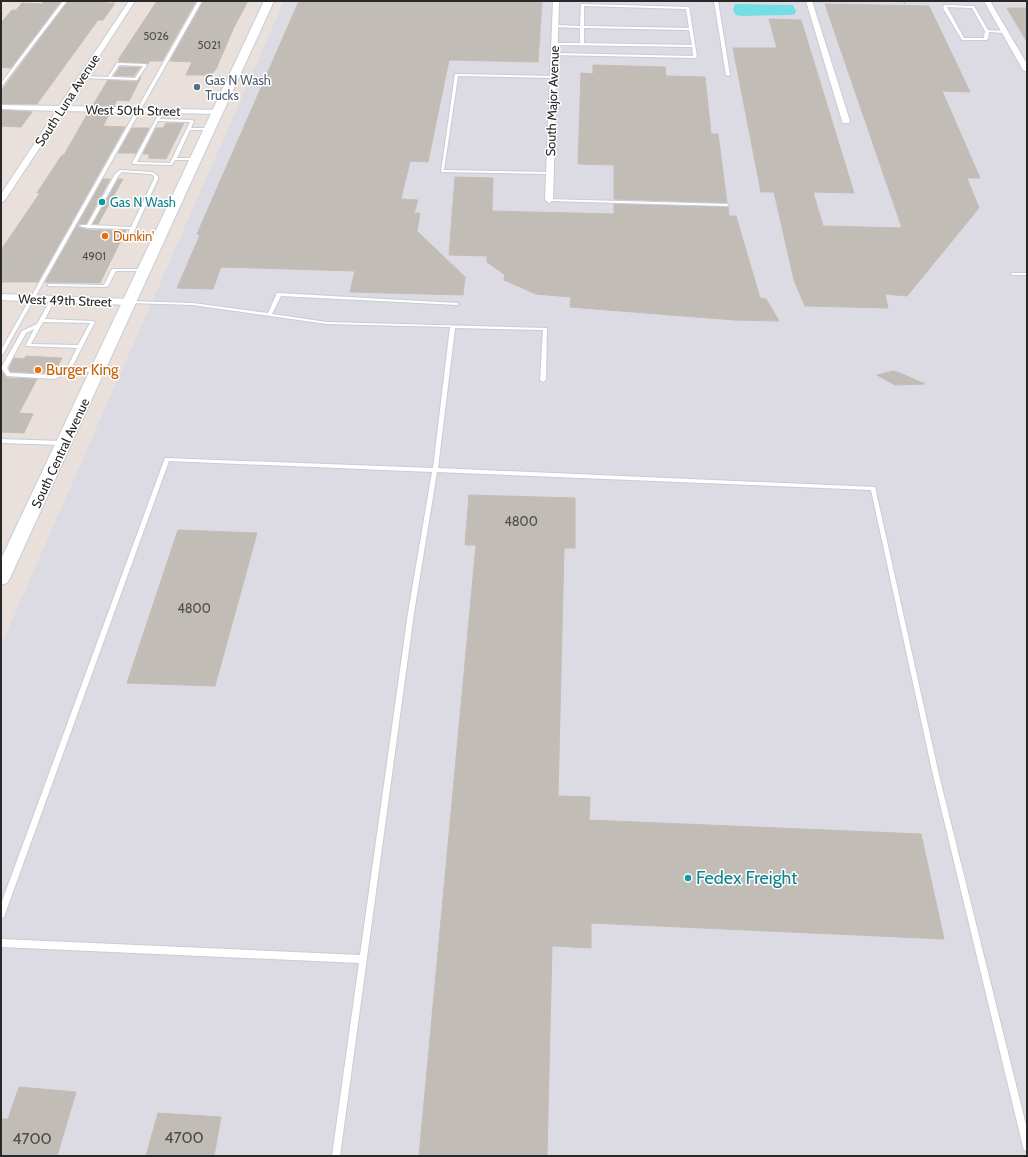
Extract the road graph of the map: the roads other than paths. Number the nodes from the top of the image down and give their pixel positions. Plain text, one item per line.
1 (64, 1) edge
2 (132, 1) edge
3 (200, 1) edge
4 (269, 1) edge
5 (556, 1) edge
6 (716, 1) edge
7 (809, 1) edge
8 (987, 1) edge
9 (555, 26) junction
10 (582, 26) junction
11 (691, 28) junction
12 (987, 31) junction
13 (1004, 32) junction
14 (554, 44) junction
15 (582, 44) junction
16 (693, 46) junction
17 (554, 54) junction
18 (1027, 70) edge
19 (728, 76) dead end
20 (82, 77) junction
21 (553, 77) junction
22 (109, 78) junction
23 (1, 85) edge
24 (1, 107) edge
25 (61, 108) junction
26 (139, 110) junction
27 (162, 111) junction
28 (218, 112) junction
29 (157, 120) junction
30 (846, 121) dead end
31 (188, 129) junction
32 (210, 129) junction
33 (174, 159) junction
34 (196, 159) junction
35 (550, 173) junction
36 (1, 200) edge
37 (549, 200) joint
38 (727, 205) dead end
39 (81, 226) dead end
40 (88, 227) junction
41 (133, 228) junction
42 (159, 239) junction
43 (145, 270) junction
44 (1013, 274) dead end
45 (1027, 274) edge
46 (49, 286) dead end
47 (1, 297) edge
48 (33, 298) junction
49 (54, 298) junction
50 (130, 302) junction
51 (457, 304) dead end
52 (270, 314) junction
53 (41, 322) junction
54 (453, 326) junction
55 (80, 347) junction
56 (1, 354) edge
57 (69, 369) junction
58 (98, 370) junction
59 (543, 380) dead end
60 (1, 441) edge
61 (64, 444) junction
62 (435, 470) junction
63 (1, 578) edge
64 (1, 914) edge
65 (1, 943) edge
66 (363, 960) junction
67 (1027, 1147) edge
68 (336, 1156) edge

1 - 23 lane
2 - 20 street, South Luna Avenue
3 - 26 lane
4 - 28 main road, South Central Avenue
5 - 9 street, South Major Avenue
6 - 19 lane
7 - 30 street
8 - 13 street
9 - 10 lane
9 - 14 street, South Major Avenue
10 - 11 lane
10 - 11 lane
10 - 15 lane
11 - 16 lane
12 - 12 lane
12 - 13 lane
13 - 18 street
14 - 15 lane
14 - 17 street, South Major Avenue
15 - 16 lane
16 - 17 lane
17 - 21 street, South Major Avenue
20 - 22 lane
20 - 25 street, South Luna Avenue
21 - 35 street, South Major Avenue
21 - 35 lane
22 - 22 lane
24 - 25 street, West 50th Street
25 - 26 street, West 50th Street
25 - 36 street, South Luna Avenue
26 - 27 street, West 50th Street
26 - 48 lane
27 - 28 street, West 50th Street
27 - 29 lane
28 - 32 main road, South Central Avenue
29 - 31 lane
29 - 33 lane
31 - 32 lane
31 - 33 lane
32 - 34 main road, South Central Avenue
33 - 34 lane
34 - 42 main road, South Central Avenue
35 - 37 street, South Major Avenue
37 - 38 lane
39 - 40 lane
40 - 41 lane
40 - 41 lane
41 - 42 lane
42 - 43 main road, South Central Avenue
43 - 46 lane
43 - 50 main road, South Central Avenue
44 - 45 lane
47 - 48 street, West 49th Street
48 - 49 street, West 49th Street
48 - 56 lane
49 - 50 street, West 49th Street
49 - 53 lane
50 - 52 lane
50 - 58 main road, South Central Avenue
51 - 52 lane
52 - 54 lane
53 - 55 lane
53 - 55 lane
53 - 57 lane
54 - 59 lane
54 - 62 lane
55 - 57 lane
57 - 58 lane
58 - 61 main road, South Central Avenue
60 - 61 lane
61 - 63 main road, South Central Avenue
62 - 64 lane
62 - 66 lane
62 - 67 lane
65 - 66 lane
66 - 68 lane

